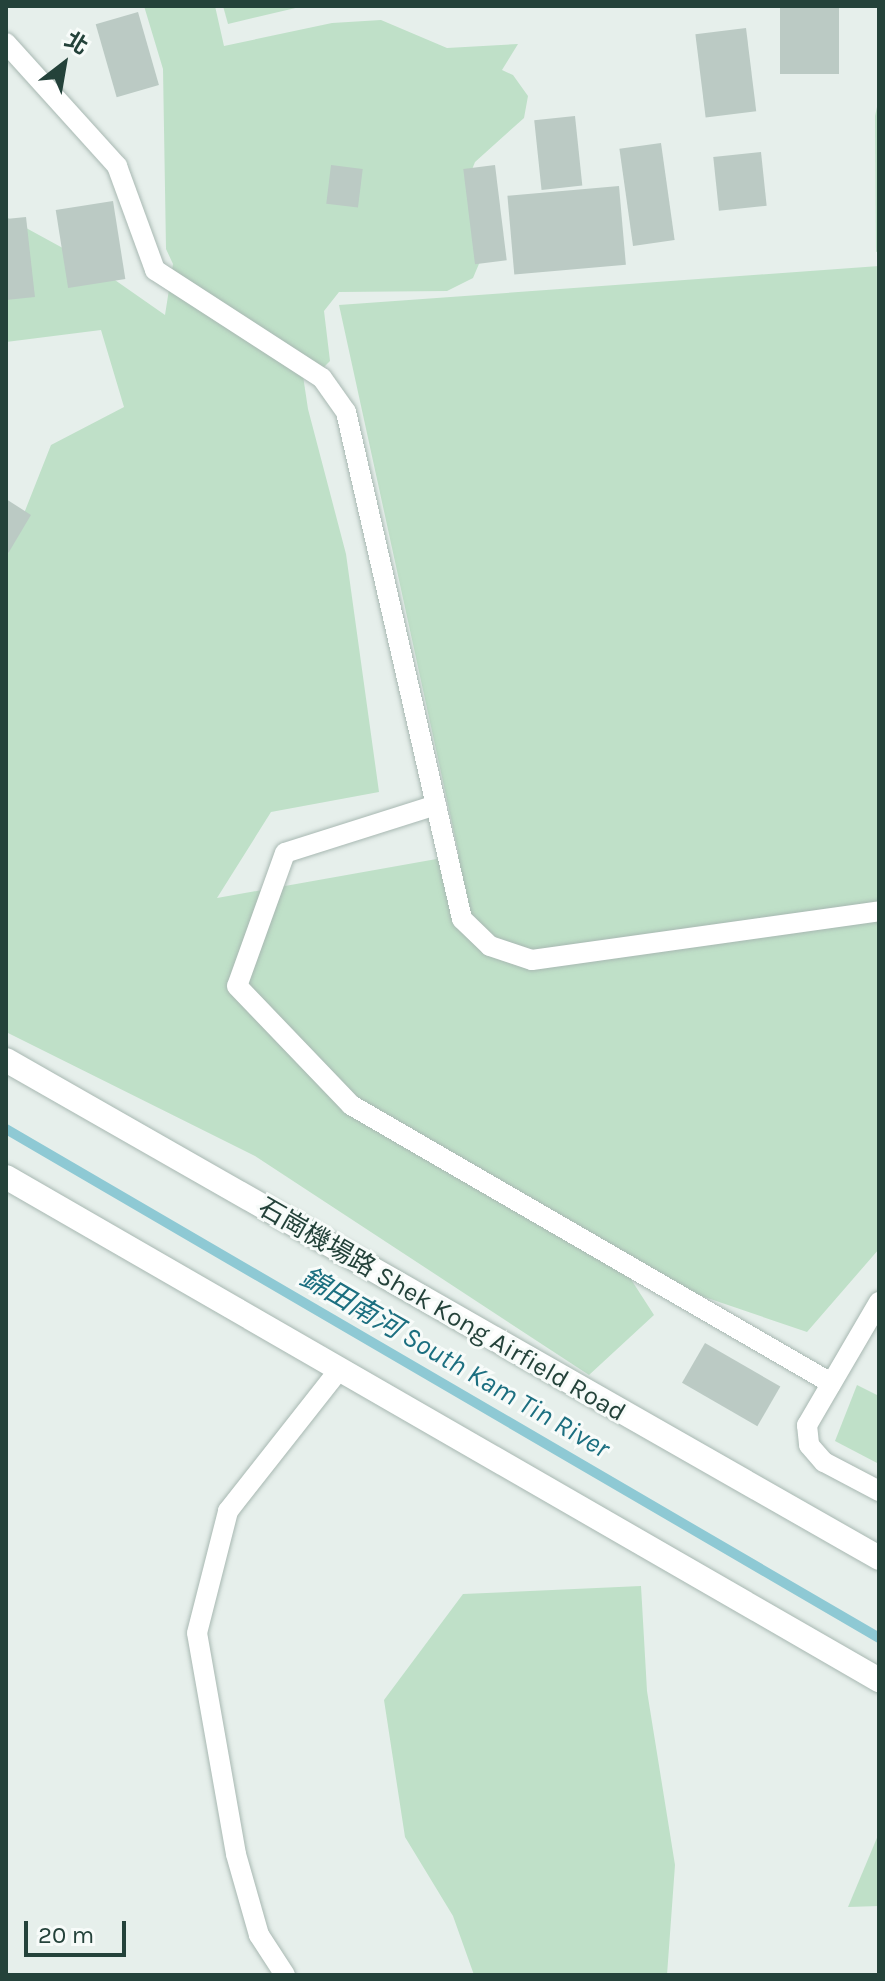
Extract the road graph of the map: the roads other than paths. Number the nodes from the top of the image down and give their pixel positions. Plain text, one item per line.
1 (6, 43) edge
2 (436, 805) junction
3 (879, 911) edge
4 (6, 1060) edge
5 (6, 1177) edge
6 (879, 1302) edge
7 (338, 1371) junction
8 (831, 1383) junction
9 (879, 1491) edge
10 (879, 1558) edge
11 (879, 1680) edge
12 (285, 1975) edge

1 - 2 lane
2 - 3 lane
2 - 8 lane
4 - 10 street, 石崗機場路 Shek Kong Airfield Road
5 - 7 street
6 - 8 lane
7 - 11 street
7 - 12 lane
8 - 9 lane

